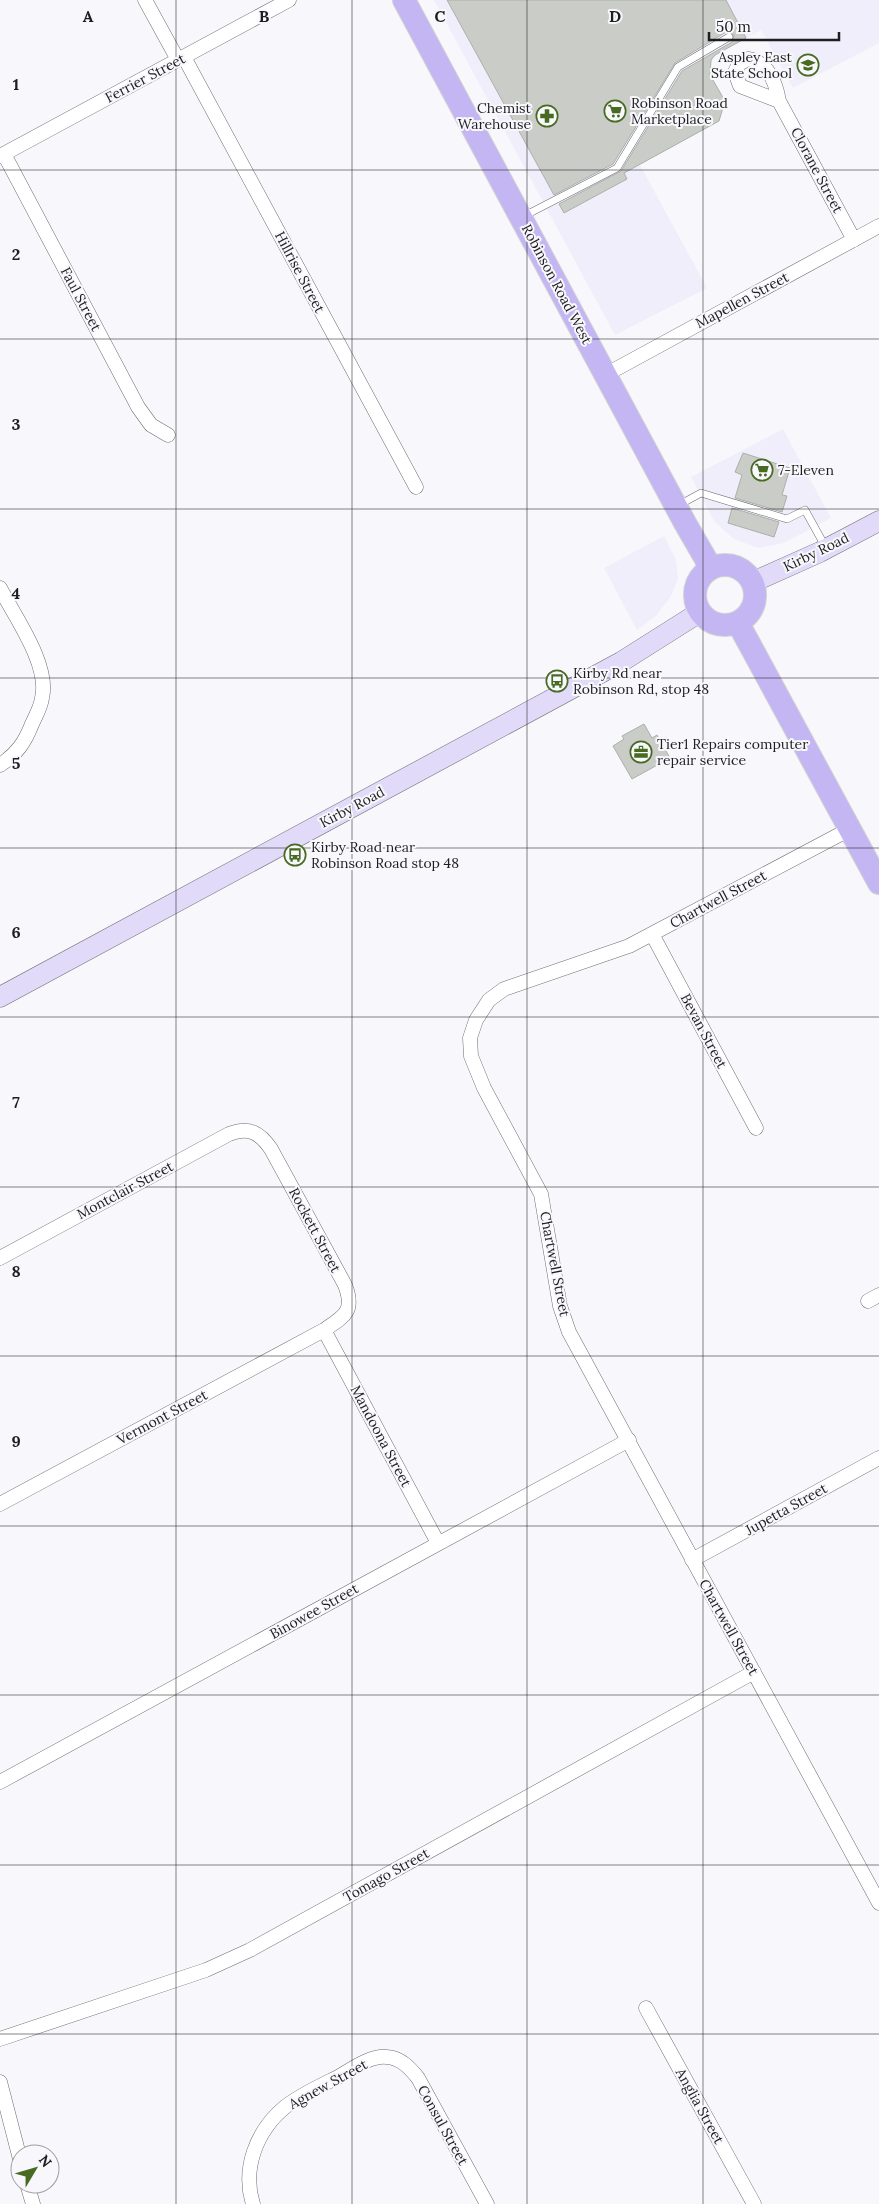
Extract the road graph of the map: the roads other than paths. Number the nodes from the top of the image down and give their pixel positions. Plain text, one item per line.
1 (145, 0) edge
2 (289, 0) edge
3 (404, 0) edge
4 (729, 37) dead end
5 (181, 59) junction
6 (779, 101) dead end
7 (2, 155) edge
8 (521, 218) junction
9 (879, 226) edge
10 (854, 240) junction
11 (605, 375) junction
12 (168, 435) dead end
13 (416, 487) dead end
14 (676, 506) junction
15 (879, 521) edge
16 (826, 549) junction
17 (711, 568) junction
18 (753, 582) junction
19 (0, 588) edge
20 (700, 612) junction
21 (738, 623) junction
22 (0, 764) edge
23 (850, 829) junction
24 (879, 883) edge
25 (652, 934) junction
26 (0, 997) edge
27 (756, 1128) dead end
28 (251, 1130) joint
29 (0, 1258) edge
30 (324, 1330) junction
31 (628, 1440) junction
32 (879, 1458) edge
33 (0, 1504) edge
34 (438, 1543) junction
35 (692, 1560) junction
36 (754, 1672) junction
37 (0, 1782) edge
38 (879, 1903) edge
39 (646, 2008) dead end
40 (0, 2039) edge
41 (388, 2057) joint
42 (0, 2082) edge
43 (16, 2144) edge
44 (253, 2204) edge
45 (487, 2204) edge
46 (754, 2204) edge

1 - 5 street, Hillrise Street
2 - 5 street, Ferrier Street
3 - 8 main road, Robinson Road West
4 - 8 lane
5 - 7 street, Ferrier Street
5 - 13 street, Hillrise Street
6 - 10 street, Clorane Street
7 - 12 street, Faul Street
8 - 11 main road, Robinson Road West
9 - 10 street, Mapellen Street
10 - 11 street, Mapellen Street
11 - 14 main road, Robinson Road West
14 - 16 lane
14 - 17 main road, Robinson Road West
15 - 16 street, Kirby Road
16 - 18 street, Kirby Road
17 - 18 main road
17 - 20 main road
18 - 21 main road
19 - 22 street
20 - 21 main road
20 - 26 street, Kirby Road
21 - 23 main road
23 - 24 main road
23 - 25 street, Chartwell Street
25 - 27 street, Bevan Street
25 - 31 street, Chartwell Street
28 - 29 street, Montclair Street
28 - 30 street, Rockett Street
30 - 33 street, Vermont Street
30 - 34 street, Mandoona Street
31 - 34 street, Binowee Street
31 - 35 street, Chartwell Street
32 - 35 street, Jupetta Street
34 - 37 street, Binowee Street
35 - 36 street, Chartwell Street
36 - 38 street, Chartwell Street
36 - 40 street, Tomago Street
39 - 46 street, Anglia Street
41 - 44 street, Agnew Street
41 - 45 street, Consul Street
42 - 43 street

